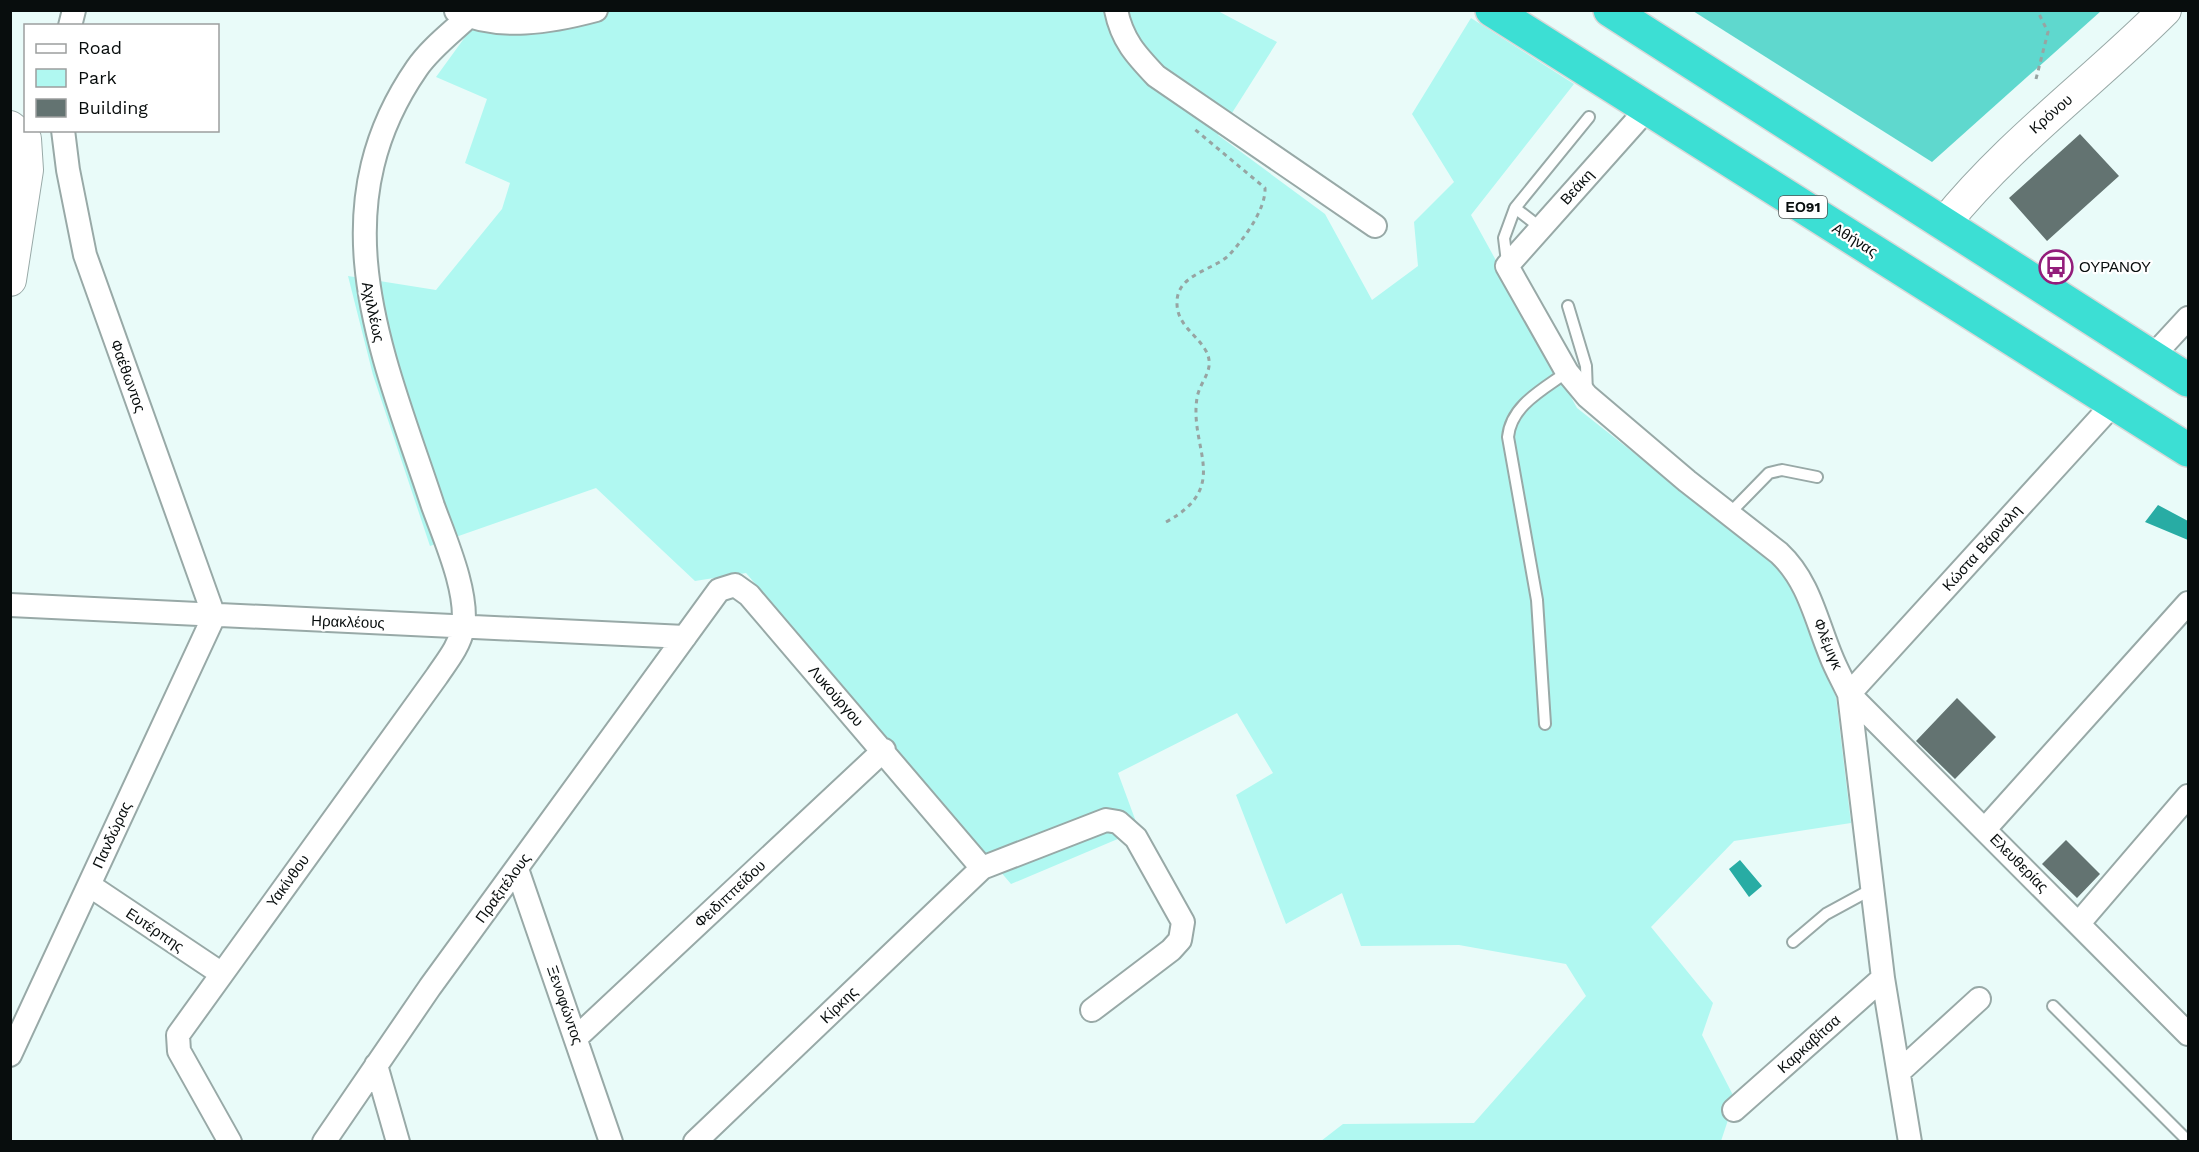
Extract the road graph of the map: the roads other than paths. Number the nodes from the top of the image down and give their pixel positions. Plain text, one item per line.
1 (596, 10) edge
2 (1116, 10) edge
3 (1492, 10) edge
4 (1610, 10) edge
5 (2165, 10) edge
6 (461, 14) edge
7 (1647, 109) junction
8 (1589, 117) dead end
9 (10, 127) edge
10 (63, 132) edge
11 (1515, 208) junction
12 (1944, 224) junction
13 (1375, 226) dead end
14 (1541, 228) junction
15 (1507, 266) junction
16 (10, 280) edge
17 (1568, 306) dead end
18 (2188, 318) edge
19 (2152, 357) junction
20 (1567, 372) junction
21 (2188, 380) edge
22 (1587, 396) junction
23 (2114, 403) junction
24 (2188, 450) edge
25 (1817, 477) dead end
26 (1730, 514) junction
27 (2188, 603) edge
28 (10, 605) edge
29 (214, 616) junction
30 (463, 627) junction
31 (685, 637) junction
32 (1849, 694) junction
33 (1545, 724) dead end
34 (884, 750) junction
35 (2188, 796) edge
36 (1985, 829) junction
37 (982, 868) junction
38 (518, 869) junction
39 (89, 885) junction
40 (1872, 889) junction
41 (2079, 923) junction
42 (1793, 942) dead end
43 (222, 975) junction
44 (1883, 978) junction
45 (1979, 999) dead end
46 (2053, 1006) dead end
47 (1092, 1011) dead end
48 (2186, 1025) edge
49 (577, 1037) junction
50 (10, 1055) edge
51 (376, 1065) junction
52 (1899, 1072) junction
53 (1734, 1110) dead end
54 (2188, 1141) edge
55 (230, 1142) edge
56 (324, 1142) edge
57 (398, 1142) edge
58 (611, 1142) edge
59 (695, 1142) edge
60 (1910, 1142) edge

1 - 6 street
2 - 13 street
3 - 7 highway, Αθήνας / ΕΟ91
4 - 12 highway
5 - 12 street, Κρόνου
6 - 30 street, Αχιλλέως
7 - 14 street, Βεάκη
7 - 23 highway, Αθήνας / ΕΟ91
8 - 11 lane
9 - 16 street
10 - 29 street, Φαέθωντος
11 - 14 lane
11 - 15 lane
12 - 19 highway
14 - 15 street, Βεάκη
15 - 20 street, Φλέμιγκ
17 - 22 lane
18 - 19 street
19 - 21 highway
20 - 22 street, Φλέμιγκ
20 - 33 lane
22 - 26 street, Φλέμιγκ
23 - 24 highway, Αθήνας / ΕΟ91
23 - 32 street, Κώστα Βάρναλη
25 - 26 lane
26 - 32 street, Φλέμιγκ
27 - 36 street
28 - 29 street, Ηρακλέους
29 - 30 street, Ηρακλέους
29 - 39 street, Πανδώρας
30 - 31 street, Ηρακλέους
30 - 43 street, Υακίνθου
31 - 34 street, Λυκούργου
31 - 38 street, Πραξιτέλους
32 - 36 street, Ελευθερίας
32 - 40 street, Φλέμιγκ
34 - 37 street, Λυκούργου
34 - 49 street, Φειδιππείδου
35 - 41 street
36 - 41 street, Ελευθερίας
37 - 47 street
37 - 59 street, Κίρκης
38 - 49 street, Ξενοφώντος
38 - 51 street, Πραξιτέλους
39 - 43 street, Ευτέρπης
39 - 50 street, Πανδώρας
40 - 42 lane
40 - 44 street, Φλέμιγκ
41 - 48 street, Ελευθερίας
43 - 55 street, Υακίνθου
44 - 52 street, Φλέμιγκ
44 - 53 street, Καρκαβίτσα
45 - 52 street
46 - 54 lane
49 - 58 street, Ξενοφώντος
51 - 56 street, Πραξιτέλους
51 - 57 street
52 - 60 street, Φλέμιγκ

